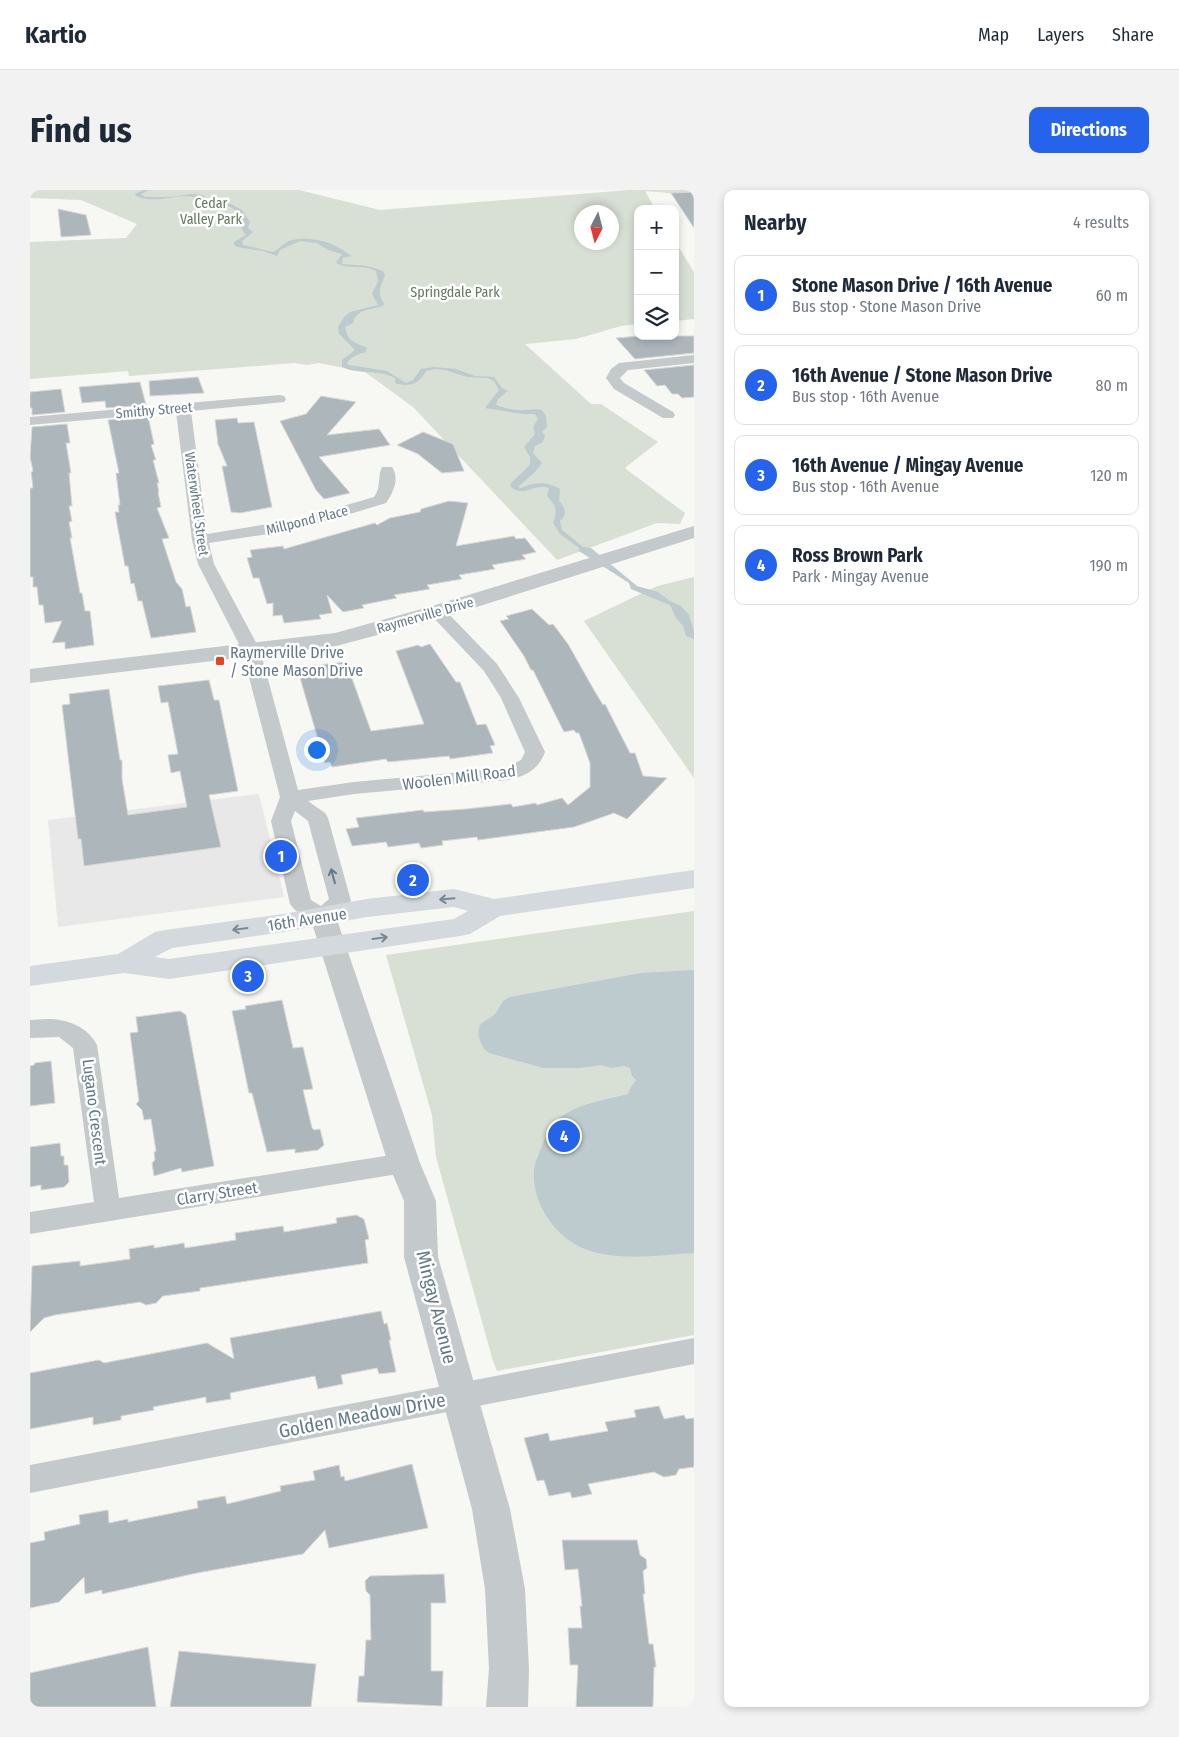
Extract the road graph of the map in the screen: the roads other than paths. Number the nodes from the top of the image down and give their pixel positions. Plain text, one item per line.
1 (694, 359) edge
2 (279, 399) dead end
3 (183, 407) junction
4 (668, 415) dead end
5 (30, 421) edge
6 (387, 470) dead end
7 (694, 532) edge
8 (200, 540) junction
9 (437, 612) junction
10 (251, 650) junction
11 (30, 676) edge
12 (290, 797) junction
13 (694, 879) edge
14 (494, 908) junction
15 (323, 917) junction
16 (332, 945) junction
17 (124, 963) junction
18 (30, 976) edge
19 (30, 1030) edge
20 (404, 1163) junction
21 (108, 1210) junction
22 (30, 1223) edge
23 (694, 1351) edge
24 (461, 1396) junction
25 (30, 1479) edge
26 (506, 1707) edge

1 - 4 street
2 - 3 street, Smithy Street
3 - 5 street, Smithy Street
3 - 8 street, Waterwheel Street
6 - 8 street, Millpond Place
7 - 9 street, Raymerville Drive
8 - 10 street, Waterwheel Street
9 - 10 street, Raymerville Drive
9 - 12 street, Woolen Mill Road
10 - 11 street, Raymerville Drive
10 - 12 street, Waterwheel Street
12 - 15 street
15 -> 12 street
13 - 14 main road, 16th Avenue
14 -> 15 main road, 16th Avenue
16 -> 14 main road, 16th Avenue
15 - 16 street, Mingay Avenue
15 -> 17 main road, 16th Avenue
16 - 17 main road, 16th Avenue
16 - 20 street, Mingay Avenue
17 - 18 main road, 16th Avenue
19 - 21 street, Lugano Crescent
20 - 21 street, Clarry Street
20 - 24 street, Mingay Avenue
21 - 22 street, Clarry Street
23 - 24 street, Golden Meadow Drive
24 - 25 street, Golden Meadow Drive
24 - 26 street, Mingay Avenue

